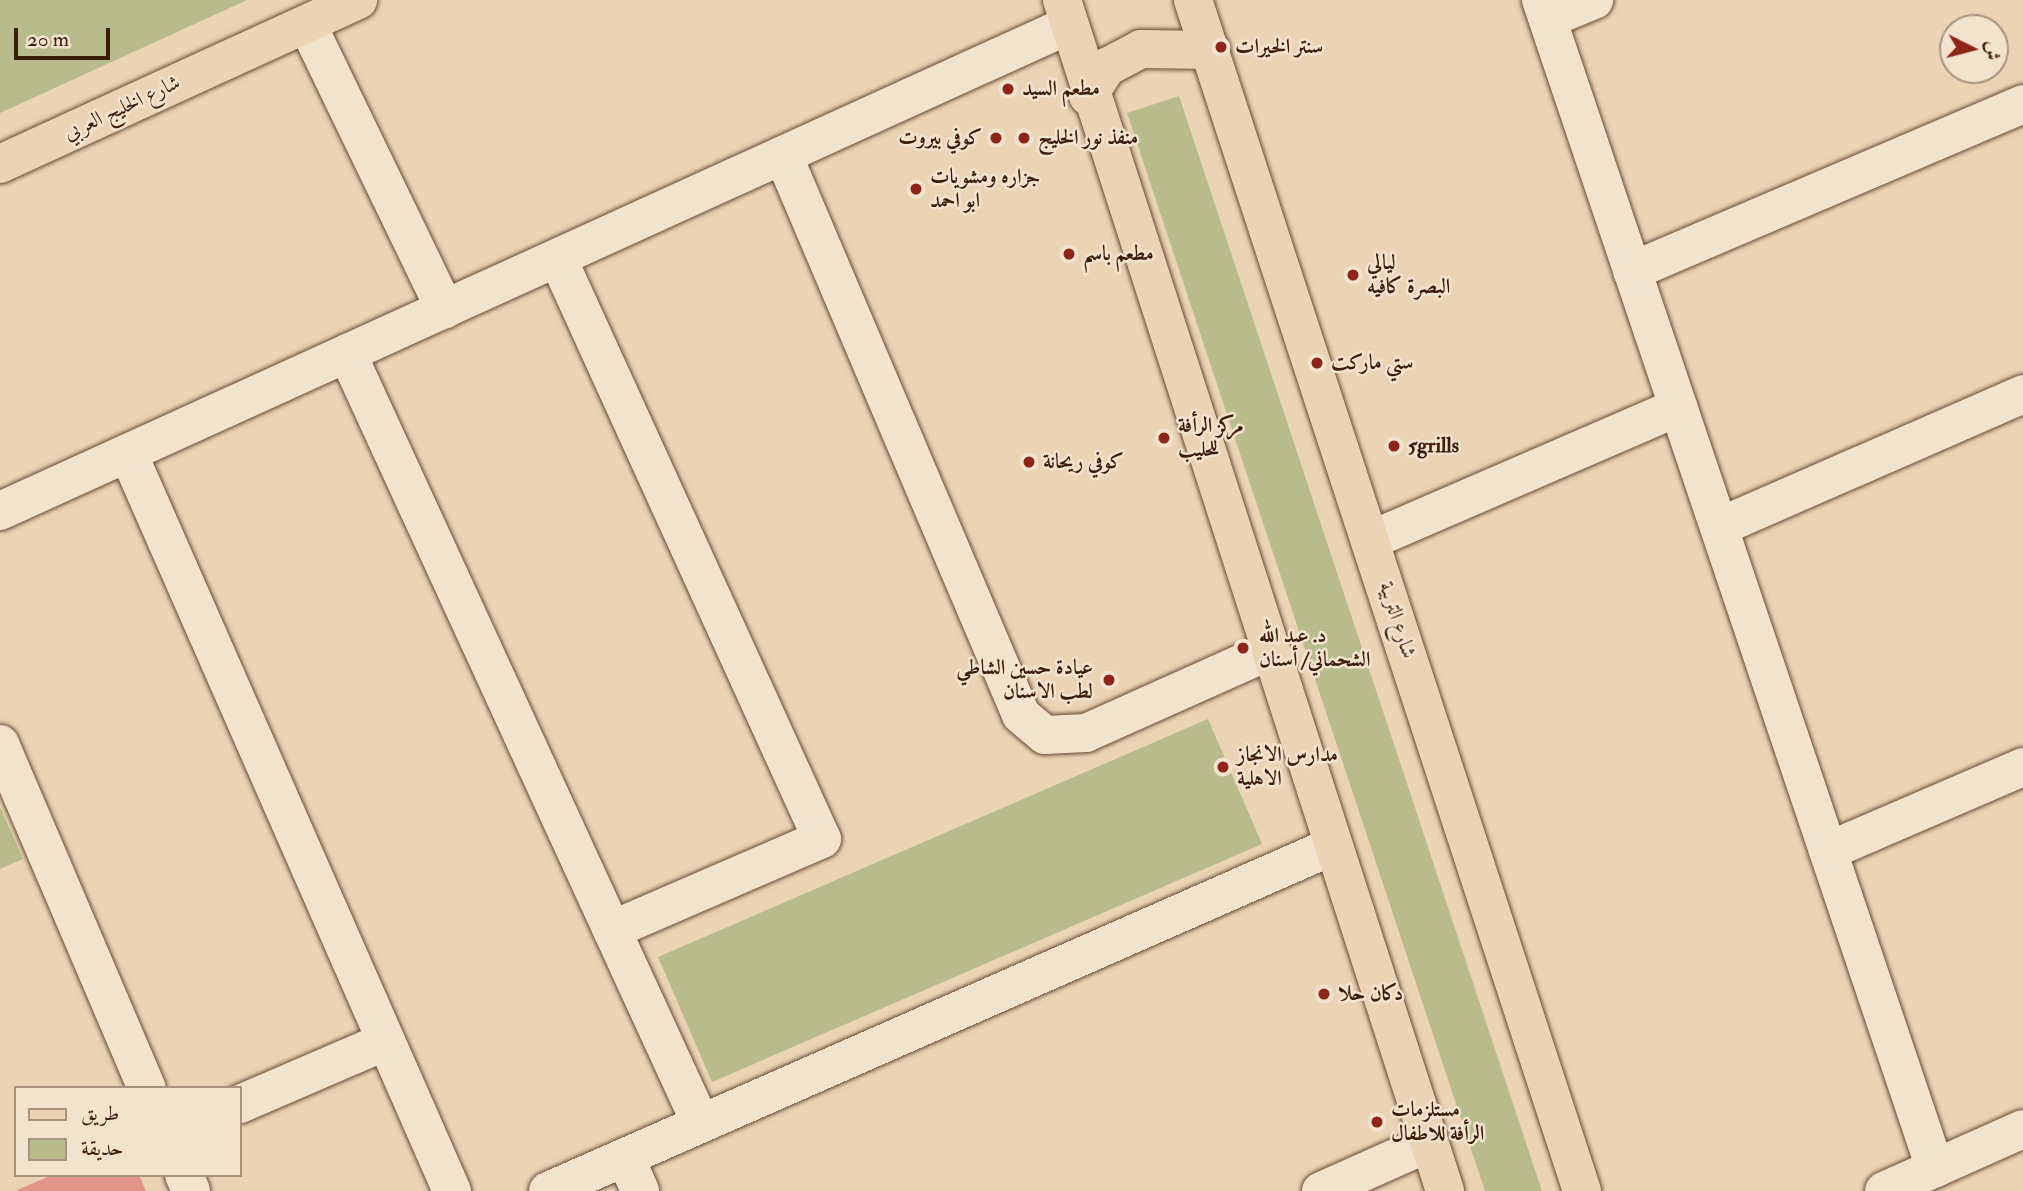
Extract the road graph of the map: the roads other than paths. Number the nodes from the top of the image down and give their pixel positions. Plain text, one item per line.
1 (358, 0) edge
2 (1193, 0) edge
3 (1594, 0) edge
4 (1544, 10) edge
5 (1065, 12) edge
6 (307, 23) junction
7 (1211, 50) junction
8 (1088, 96) junction
9 (2023, 104) edge
10 (783, 155) junction
11 (0, 164) edge
12 (558, 258) junction
13 (1632, 271) junction
14 (445, 309) junction
15 (347, 353) junction
16 (2023, 394) edge
17 (1678, 407) junction
18 (128, 453) junction
19 (0, 511) edge
20 (1718, 527) junction
21 (1371, 540) junction
22 (1269, 650) junction
23 (0, 744) edge
24 (2023, 767) edge
25 (1332, 846) junction
26 (1828, 851) junction
27 (612, 930) junction
28 (384, 1042) junction
29 (146, 1086) edge
30 (242, 1103) edge
31 (701, 1124) junction
32 (2023, 1129) edge
33 (1430, 1143) junction
34 (1935, 1168) junction
35 (632, 1174) edge
36 (452, 1191) edge
37 (548, 1191) edge
38 (1321, 1191) edge
39 (1445, 1191) edge
40 (1581, 1191) edge
41 (1884, 1191) edge

1 - 6 main road, شارع الخليج العربي
2 - 7 main road, شارع التربية
3 - 4 street
4 - 13 street
5 - 8 main road
5 - 10 street
6 - 11 main road, شارع الخليج العربي
6 - 14 street
7 - 8 main road
7 - 21 main road, شارع التربية
8 - 22 main road
9 - 13 street
10 - 12 street
10 - 22 street
12 - 14 street
12 - 27 street
13 - 17 street
14 - 15 street
15 - 18 street
15 - 27 street
16 - 20 street
17 - 20 street
17 - 21 street
18 - 19 street
18 - 28 street
20 - 26 street
21 - 40 main road, شارع التربية
22 - 25 main road
23 - 29 street
24 - 26 street
25 - 31 street
25 - 33 main road
26 - 34 street
27 - 31 street
28 - 30 street
28 - 36 street
31 - 35 street
32 - 34 street
33 - 38 street
33 - 39 main road
34 - 41 street
35 - 37 street

